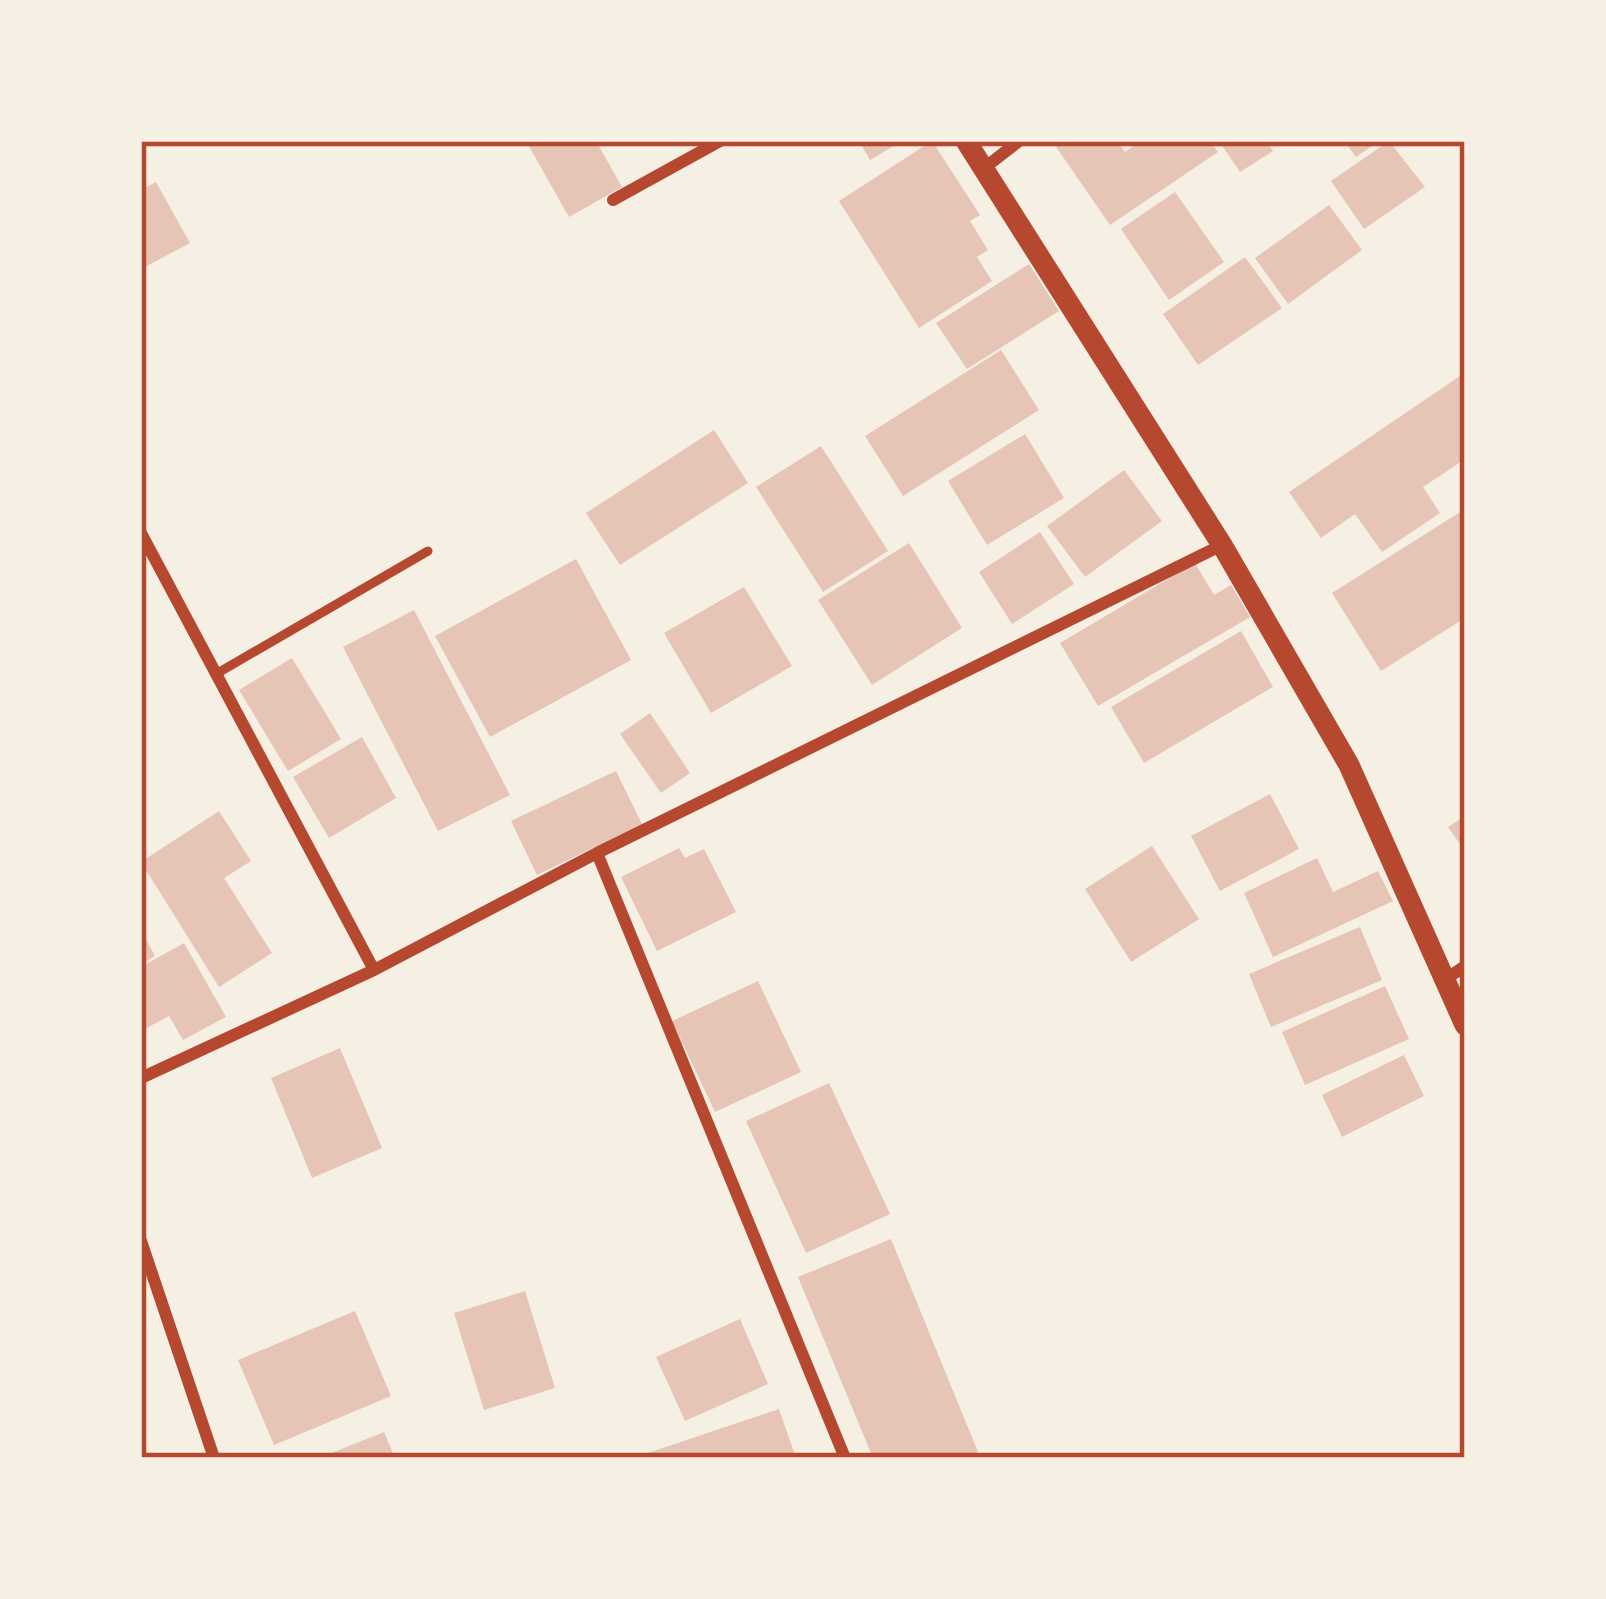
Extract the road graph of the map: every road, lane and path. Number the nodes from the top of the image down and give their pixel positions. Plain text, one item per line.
1 (720, 141) edge
2 (966, 141) edge
3 (1019, 141) edge
4 (982, 170) junction
5 (613, 200) dead end
6 (141, 532) edge
7 (1222, 545) junction
8 (428, 551) dead end
9 (216, 674) junction
10 (597, 853) junction
11 (374, 970) junction
12 (1456, 973) edge
13 (1465, 1025) edge
14 (141, 1078) edge
15 (141, 1241) edge
16 (214, 1458) edge
17 (845, 1458) edge

1 - 5 street
2 - 4 street
3 - 4 street
4 - 7 street
6 - 9 street
7 - 10 street
7 - 12 street
8 - 9 lane
9 - 11 street
10 - 11 street
10 - 17 street
11 - 14 street
12 - 13 street
15 - 16 street

